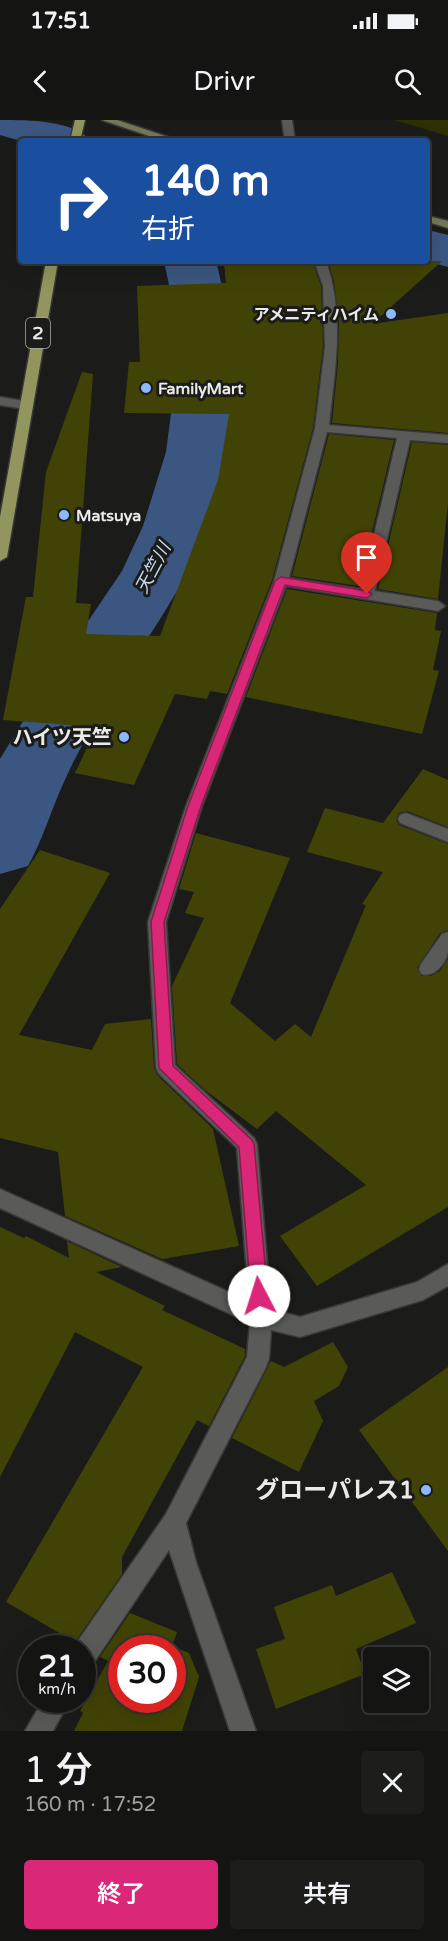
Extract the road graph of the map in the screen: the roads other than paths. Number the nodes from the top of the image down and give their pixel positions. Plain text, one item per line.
1 (107, 120) edge
2 (287, 120) edge
3 (165, 138) edge
4 (290, 138) edge
5 (430, 220) edge
6 (448, 225) edge
7 (51, 264) edge
8 (321, 264) edge
9 (0, 401) edge
10 (25, 405) junction
11 (322, 428) junction
12 (404, 435) junction
13 (448, 439) edge
14 (0, 557) edge
15 (281, 581) junction
16 (367, 594) junction
17 (438, 606) dead end
18 (406, 819) dead end
19 (448, 836) edge
20 (448, 939) edge
21 (428, 969) dead end
22 (0, 1198) edge
23 (448, 1274) edge
24 (261, 1317) junction
25 (174, 1522) junction
26 (96, 1637) edge
27 (49, 1713) edge
28 (38, 1731) edge
29 (243, 1731) edge

1 - 3 street
2 - 4 street
5 - 6 street
7 - 10 main road, 2
8 - 11 street
9 - 10 street
10 - 14 main road, 2
11 - 12 street
11 - 15 street
12 - 13 street
12 - 16 street
15 - 16 street
15 - 24 street
16 - 17 street
18 - 19 street
20 - 21 street
22 - 24 street
23 - 24 street
24 - 25 street
25 - 26 street
25 - 29 street
27 - 28 street

